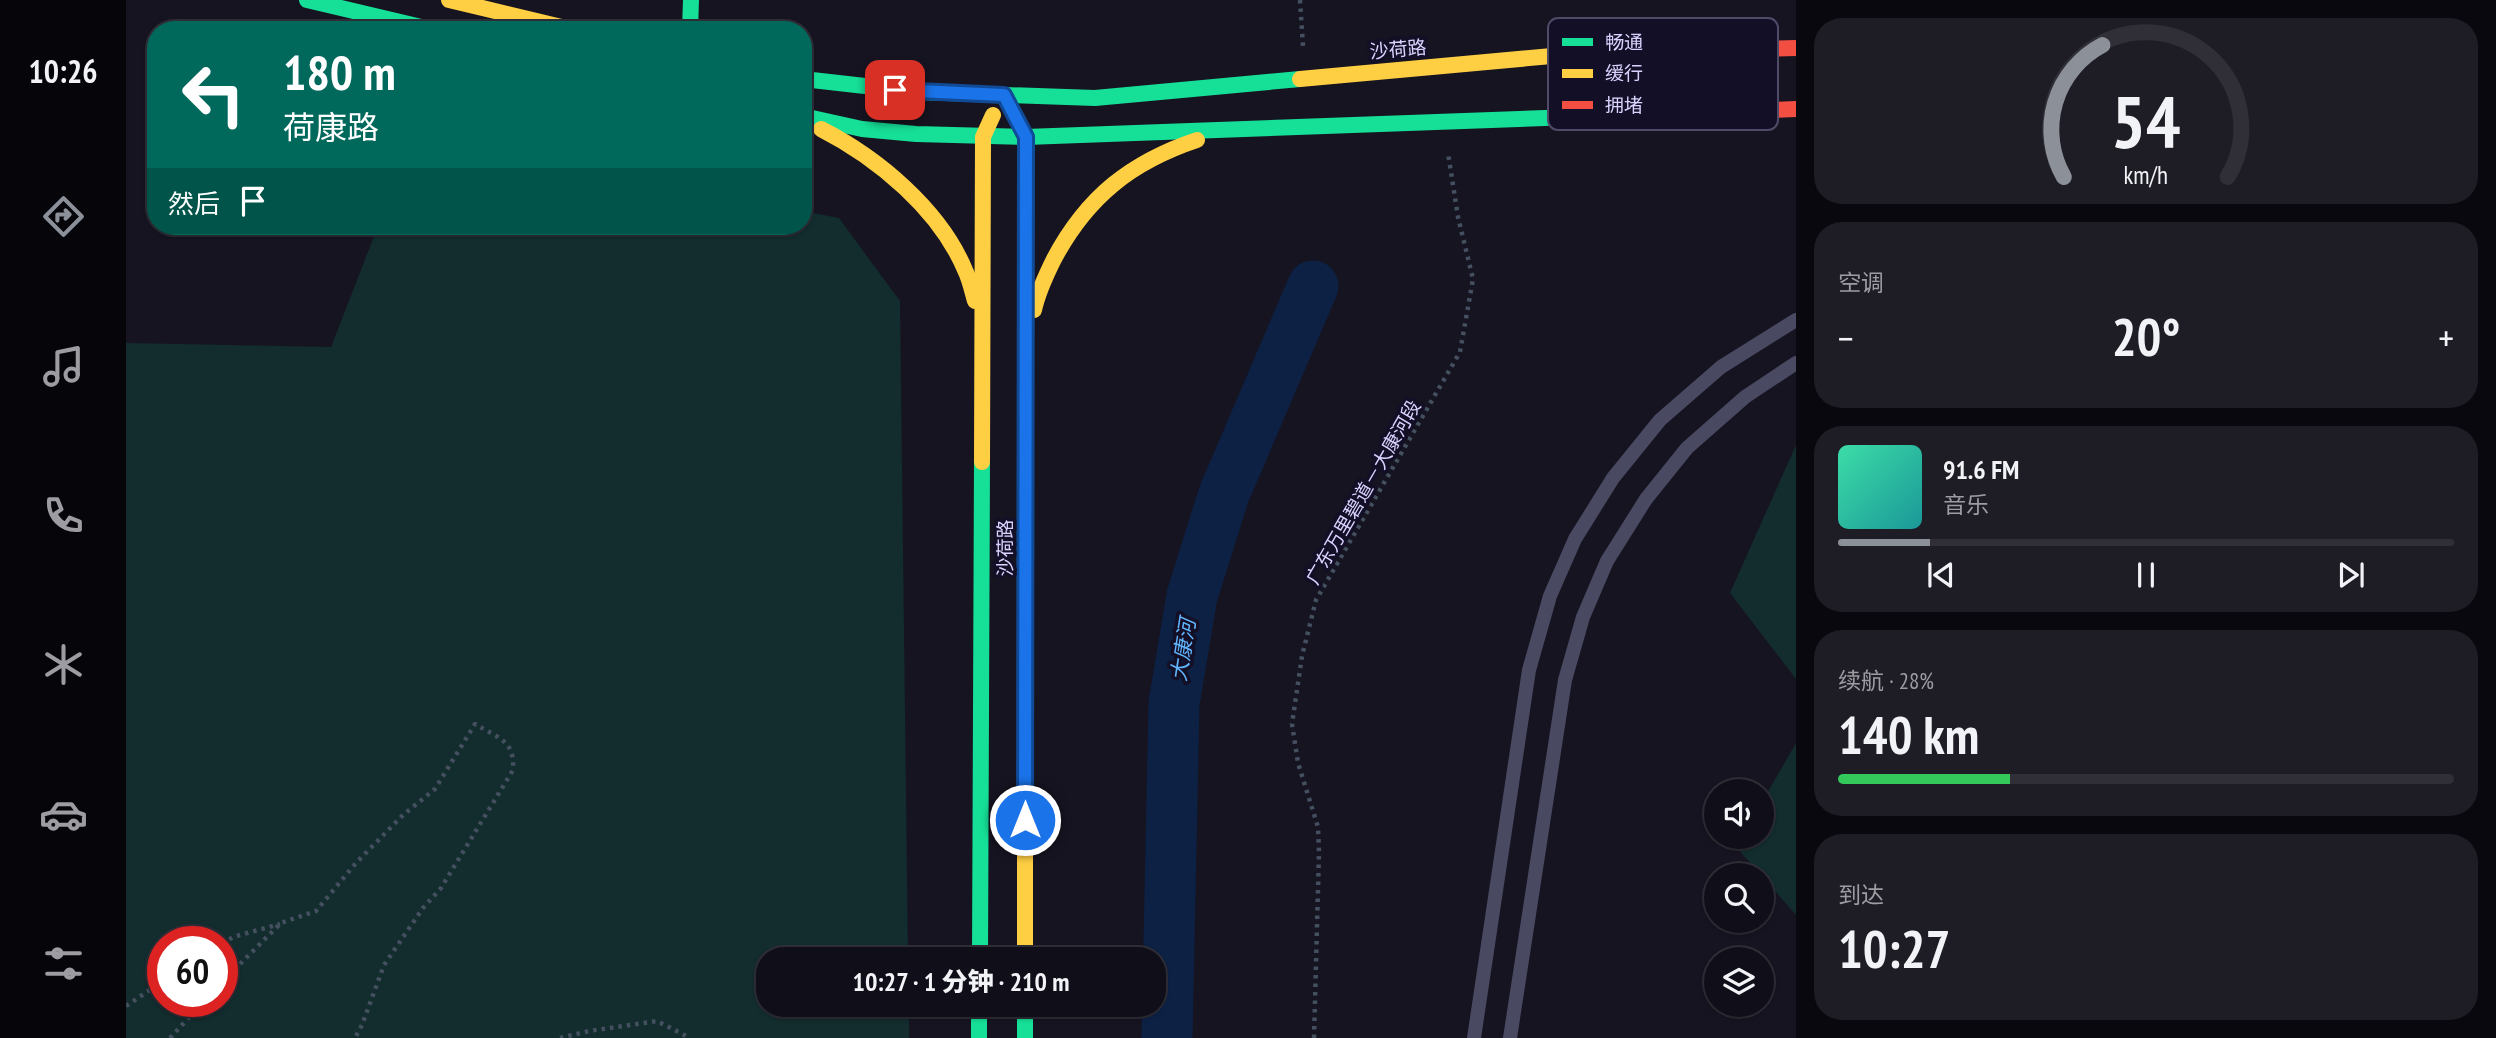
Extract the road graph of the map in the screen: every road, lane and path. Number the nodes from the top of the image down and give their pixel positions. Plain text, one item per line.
1 (307, 0) edge
2 (449, 0) edge
3 (691, 0) edge
4 (1300, 0) edge
5 (396, 21) edge
6 (537, 21) edge
7 (690, 21) edge
8 (1778, 48) edge
9 (1796, 48) edge
10 (1548, 56) edge
11 (1304, 79) junction
12 (812, 80) edge
13 (1004, 95) junction
14 (1796, 109) edge
15 (1778, 110) edge
16 (1548, 117) edge
17 (812, 118) edge
18 (1443, 121) junction
19 (812, 126) edge
20 (1242, 128) junction
21 (983, 137) junction
22 (1026, 137) junction
23 (1796, 320) edge
24 (982, 323) junction
25 (1026, 346) junction
26 (1796, 363) edge
27 (281, 923) junction
28 (238, 936) edge
29 (979, 947) edge
30 (1025, 947) edge
31 (238, 966) edge
32 (147, 992) edge
33 (126, 1006) edge
34 (189, 1017) edge
35 (979, 1017) edge
36 (1025, 1017) edge
37 (170, 1038) edge
38 (355, 1038) edge
39 (560, 1038) edge
40 (690, 1038) edge
41 (979, 1038) edge
42 (1025, 1038) edge
43 (1314, 1038) edge
44 (1474, 1038) edge
45 (1510, 1038) edge

1 - 5 main road
2 - 6 main road
3 - 7 main road
4 - 11 path
8 - 9 main road, 沙荷路
10 - 11 main road, 沙荷路
11 - 13 main road, 沙荷路
12 - 13 main road
13 - 21 main road, 沙荷路
13 - 22 main road, 沙荷路
14 - 15 main road
16 - 18 main road
17 - 21 main road
18 - 20 main road
18 - 43 path, 广东万里碧道－大康河段
19 - 24 main road
20 - 22 main road
20 - 25 main road
21 - 22 main road
21 - 24 main road, 沙荷路
22 - 25 main road, 沙荷路
23 - 44 lane
24 - 29 main road, 沙荷路
25 - 30 main road, 沙荷路
26 - 45 lane
27 - 28 path
27 - 31 path
27 - 38 path
32 - 33 path
34 - 37 path
35 - 41 main road
36 - 42 main road
39 - 40 path

